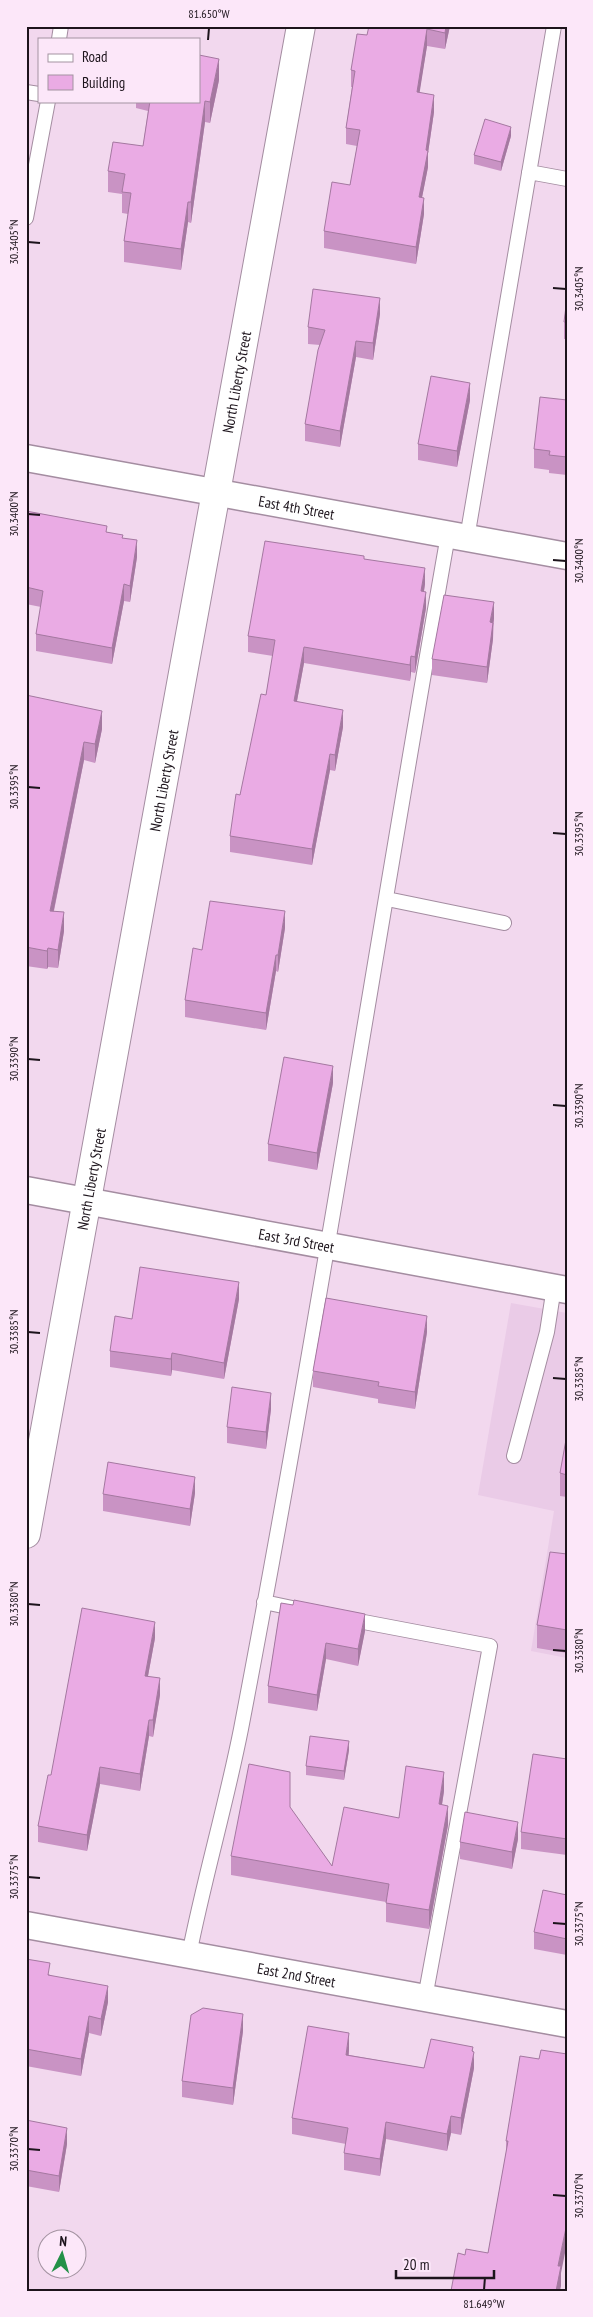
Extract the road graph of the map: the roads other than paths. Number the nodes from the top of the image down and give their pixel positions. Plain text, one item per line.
1 (301, 26) edge
2 (554, 26) edge
3 (48, 102) edge
4 (529, 172) junction
5 (567, 179) edge
6 (26, 218) edge
7 (26, 458) edge
8 (215, 493) junction
9 (458, 536) junction
10 (567, 556) edge
11 (387, 899) junction
12 (504, 923) dead end
13 (26, 1190) edge
14 (88, 1201) junction
15 (329, 1246) junction
16 (560, 1288) edge
17 (514, 1456) dead end
18 (26, 1534) edge
19 (264, 1602) junction
20 (311, 1612) edge
21 (330, 1615) edge
22 (26, 1925) edge
23 (190, 1955) junction
24 (425, 1998) junction
25 (567, 2024) edge

1 - 8 street, North Liberty Street
2 - 4 lane
3 - 6 lane
4 - 5 lane
4 - 9 lane
7 - 8 street, East 4th Street
8 - 9 street, East 4th Street
8 - 14 street, North Liberty Street
9 - 10 street, East 4th Street
9 - 11 lane
11 - 12 lane
11 - 15 lane
13 - 14 street, East 3rd Street
14 - 15 street, East 3rd Street
14 - 18 street, North Liberty Street
15 - 16 street, East 3rd Street
15 - 19 lane
16 - 17 lane
19 - 20 lane
19 - 23 lane
21 - 24 lane
22 - 23 street, East 2nd Street
23 - 24 street, East 2nd Street
24 - 25 street, East 2nd Street

